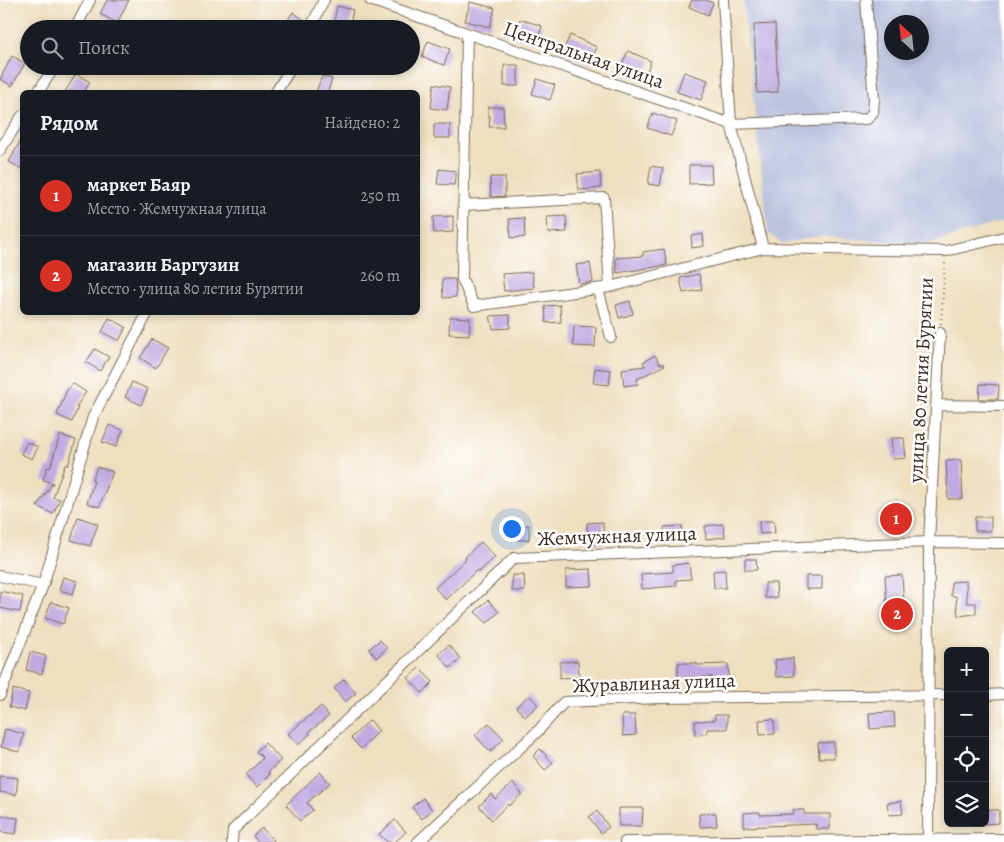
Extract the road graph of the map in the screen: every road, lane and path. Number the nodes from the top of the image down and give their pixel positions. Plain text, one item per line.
1 (90, 0) edge
2 (324, 0) edge
3 (370, 0) edge
4 (723, 0) edge
5 (866, 0) edge
6 (80, 20) edge
7 (314, 20) edge
8 (466, 34) junction
9 (49, 75) edge
10 (286, 75) edge
11 (39, 90) edge
12 (277, 90) edge
13 (20, 119) edge
14 (731, 124) junction
15 (0, 150) edge
16 (463, 205) junction
17 (1004, 237) edge
18 (763, 248) junction
19 (945, 254) junction
20 (610, 287) junction
21 (598, 289) junction
22 (146, 315) edge
23 (940, 333) joint
24 (611, 337) dead end
25 (936, 405) junction
26 (1004, 406) edge
27 (929, 542) junction
28 (1004, 543) edge
29 (0, 576) edge
30 (44, 585) junction
31 (1004, 694) edge
32 (944, 695) edge
33 (989, 695) edge
34 (0, 696) edge
35 (928, 696) junction
36 (1004, 839) edge
37 (928, 841) edge
38 (232, 842) edge
39 (418, 842) edge
40 (625, 842) edge

1 - 6 street
2 - 7 street
3 - 8 street, Центральная улица
4 - 14 street
5 - 14 street
8 - 14 street, Центральная улица
8 - 16 street
9 - 11 street
10 - 12 street
13 - 15 street
14 - 18 street
16 - 20 street
16 - 21 street
17 - 19 street
18 - 19 street
18 - 20 street
19 - 23 path, улица 80 летия Бурятии
20 - 21 street
21 - 24 street
22 - 30 street
23 - 25 street, улица 80 летия Бурятии
25 - 26 street
25 - 27 street, улица 80 летия Бурятии
27 - 28 street, Жемчужная улица
27 - 35 street, улица 80 летия Бурятии
27 - 38 street, Жемчужная улица
29 - 30 street
30 - 34 street
31 - 33 street
32 - 35 street, Журавлиная улица
35 - 37 street, улица 80 летия Бурятии
35 - 39 street, Журавлиная улица
36 - 37 street
37 - 40 street

